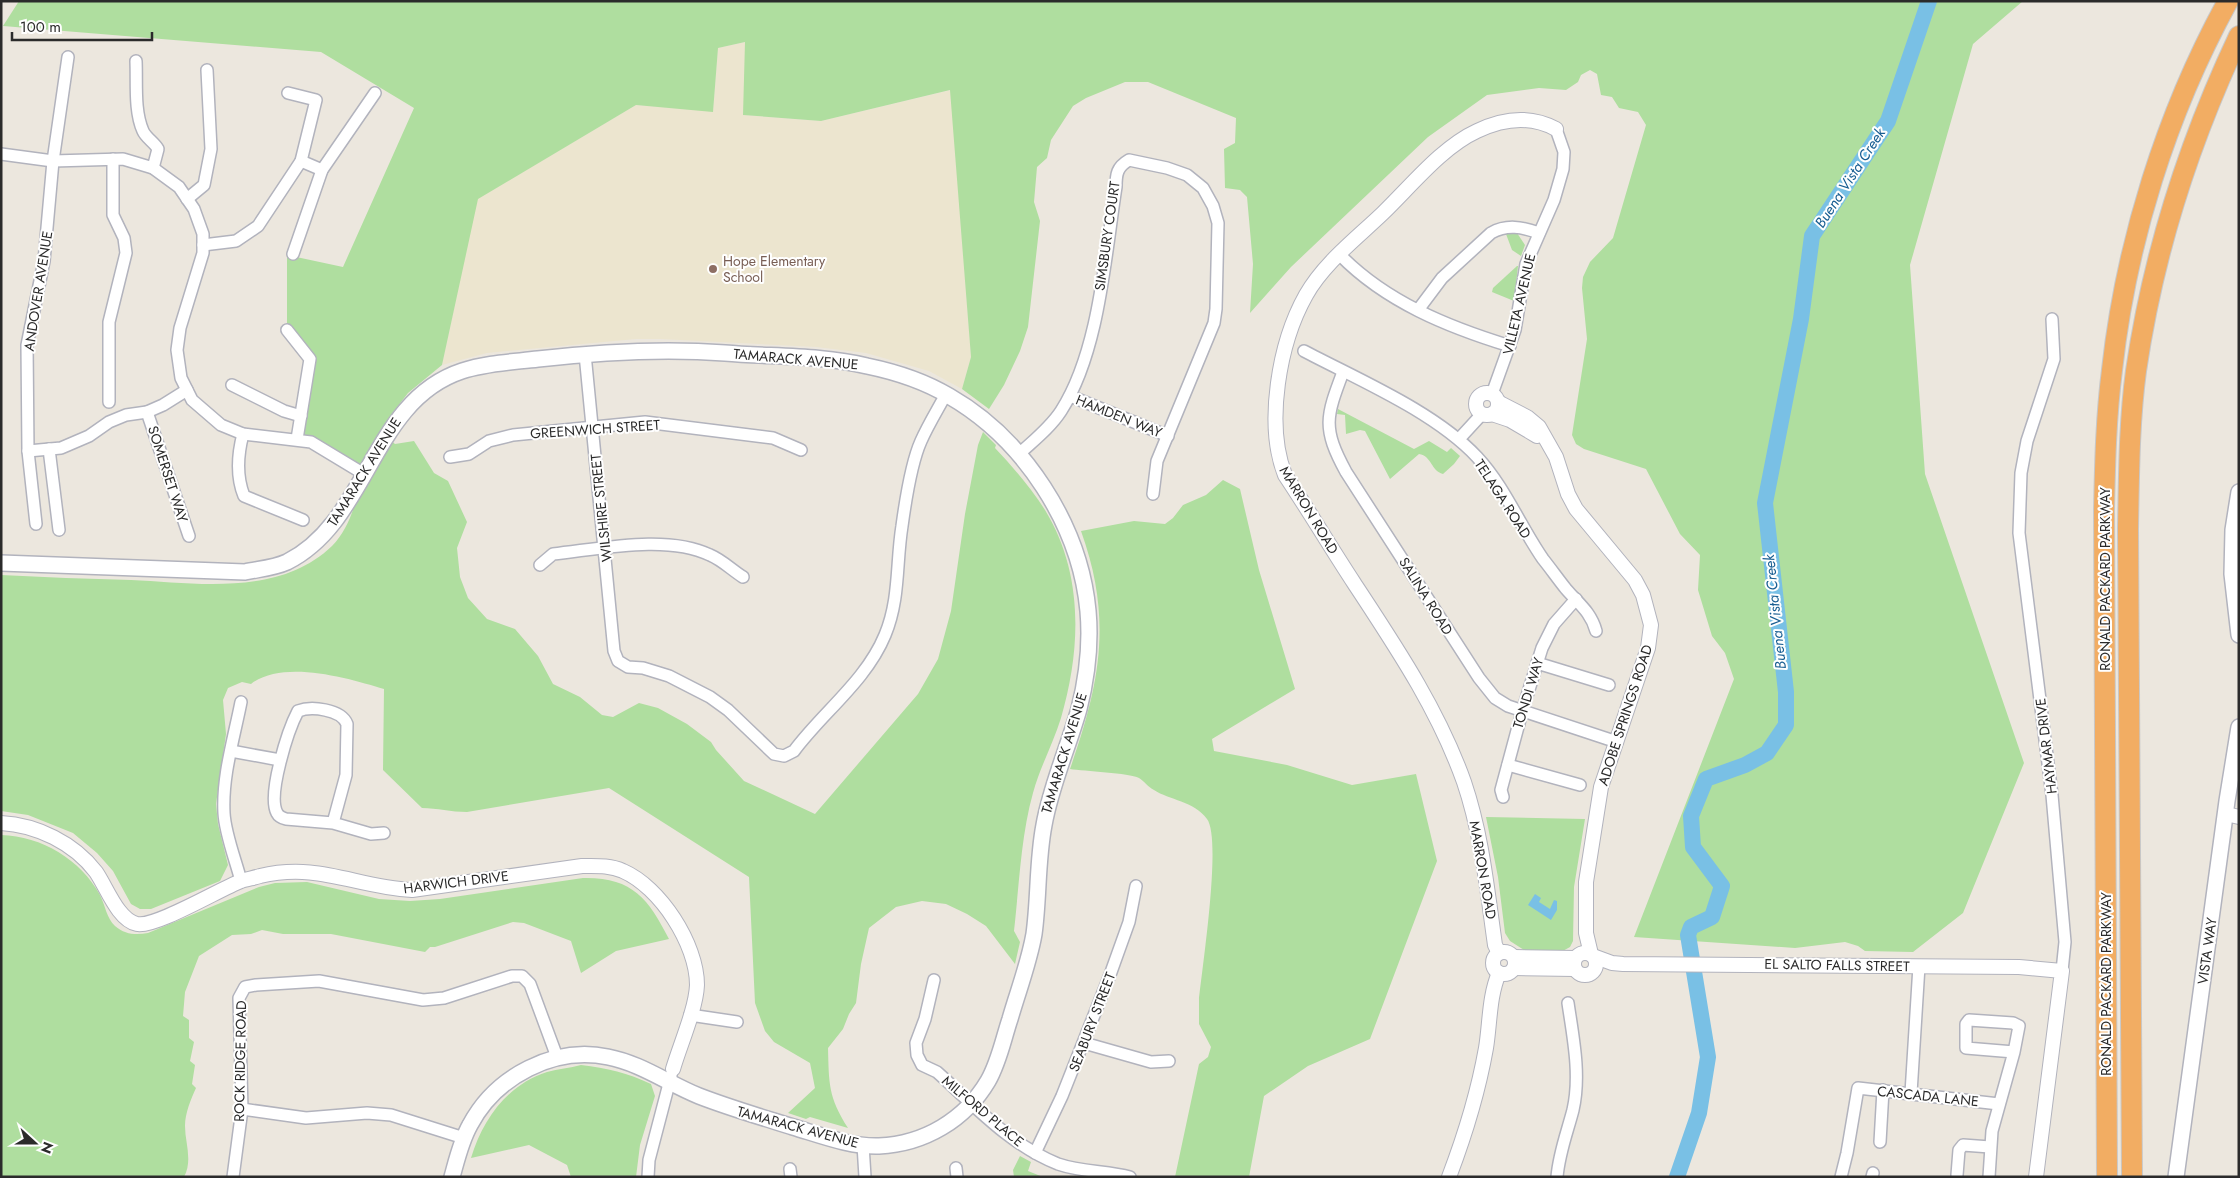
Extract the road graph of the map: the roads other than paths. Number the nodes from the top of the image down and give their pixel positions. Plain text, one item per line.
1 (2228, 1) edge
2 (2239, 36) edge
3 (68, 57) dead end
4 (136, 61) dead end
5 (207, 70) dead end
6 (288, 93) dead end
7 (375, 93) dead end
8 (1556, 129) joint
9 (1, 154) edge
10 (113, 159) junction
11 (53, 161) junction
12 (301, 161) junction
13 (153, 168) junction
14 (322, 170) junction
15 (187, 198) junction
16 (1539, 233) junction
17 (203, 245) junction
18 (293, 254) dead end
19 (1340, 255) junction
20 (1418, 310) junction
21 (2052, 320) dead end
22 (287, 330) dead end
23 (1510, 346) junction
24 (1304, 351) dead end
25 (585, 354) junction
26 (1343, 372) junction
27 (232, 385) dead end
28 (187, 390) junction
29 (946, 394) junction
30 (1070, 396) junction
31 (109, 402) dead end
32 (1491, 406) junction
33 (147, 412) junction
34 (300, 416) junction
35 (593, 428) junction
36 (242, 434) junction
37 (1168, 436) junction
38 (1459, 439) junction
39 (296, 440) junction
40 (49, 449) junction
41 (801, 450) dead end
42 (28, 451) junction
43 (1018, 455) junction
44 (450, 456) dead end
45 (364, 474) junction
46 (53, 478) junction
47 (31, 481) junction
48 (2239, 492) edge
49 (1153, 494) dead end
50 (303, 520) dead end
51 (36, 524) dead end
52 (60, 530) dead end
53 (188, 536) dead end
54 (605, 549) junction
55 (1, 563) edge
56 (540, 564) dead end
57 (742, 577) dead end
58 (1576, 599) junction
59 (1596, 631) dead end
60 (2239, 635) edge
61 (1538, 663) junction
62 (1609, 685) dead end
63 (241, 702) dead end
64 (1522, 712) junction
65 (2239, 726) edge
66 (1617, 742) junction
67 (231, 751) junction
68 (280, 760) junction
69 (1508, 765) junction
70 (1580, 785) dead end
71 (1503, 797) dead end
72 (2232, 815) edge
73 (1, 823) edge
74 (333, 823) junction
75 (384, 833) dead end
76 (241, 881) junction
77 (1136, 886) dead end
78 (1499, 953) junction
79 (1585, 960) junction
80 (1514, 963) junction
81 (1919, 966) junction
82 (2062, 971) junction
83 (1499, 973) junction
84 (934, 980) dead end
85 (1568, 1003) dead end
86 (690, 1015) junction
87 (737, 1022) dead end
88 (1084, 1043) junction
89 (2014, 1052) junction
90 (557, 1057) junction
91 (1169, 1061) dead end
92 (671, 1076) junction
93 (1883, 1090) junction
94 (1912, 1093) junction
95 (972, 1103) junction
96 (1999, 1104) junction
97 (242, 1109) junction
98 (464, 1138) junction
99 (1880, 1142) dead end
100 (863, 1145) junction
101 (1990, 1147) junction
102 (1035, 1153) junction
103 (1957, 1175) dead end
104 (233, 1177) edge
105 (452, 1177) edge
106 (648, 1177) edge
107 (865, 1177) edge
108 (1130, 1177) edge
109 (1449, 1177) edge
110 (1557, 1177) edge
111 (1841, 1177) edge
112 (1990, 1177) edge
113 (2036, 1177) edge
114 (2107, 1177) edge
115 (2132, 1177) edge
116 (2176, 1177) edge

1 - 114 highway, RONALD PACKARD PARKWAY
2 - 115 highway, RONALD PACKARD PARKWAY
3 - 11 street, ANDOVER AVENUE
4 - 13 street
5 - 15 street
6 - 12 street
7 - 14 street
8 - 16 street, VILLETA AVENUE
8 - 19 street, MARRON ROAD
9 - 11 street
10 - 11 street
10 - 13 street
10 - 31 street
11 - 42 street, ANDOVER AVENUE
12 - 14 street
12 - 17 street
13 - 15 street
14 - 18 street
15 - 17 street
16 - 20 street
16 - 23 street, VILLETA AVENUE
17 - 28 street
19 - 20 street
19 - 78 street, MARRON ROAD
20 - 23 street
21 - 82 street, HAYMAR DRIVE
22 - 34 street
23 - 32 street, VILLETA AVENUE
24 - 26 street, TELAGA ROAD
25 - 29 main road, TAMARACK AVENUE
25 - 35 street, WILSHIRE STREET
25 - 45 main road, TAMARACK AVENUE
26 - 38 street, TELAGA ROAD
26 - 64 street, SALINA ROAD
27 - 34 street
28 - 33 street
28 - 36 street
29 - 43 main road, TAMARACK AVENUE
29 - 54 street, WILSHIRE STREET
30 - 37 street, HAMDEN WAY
30 - 37 street, SIMSBURY COURT
30 - 43 street, SIMSBURY COURT
32 - 38 street, VILLETA AVENUE
32 - 66 street, ADOBE SPRINGS ROAD
33 - 40 street
33 - 53 street, SOMERSET WAY
34 - 39 street
35 - 41 street, GREENWICH STREET
35 - 44 street, GREENWICH STREET
35 - 54 street, WILSHIRE STREET
36 - 39 street
36 - 50 street
37 - 49 street, SIMSBURY COURT
38 - 58 street, TELAGA ROAD
39 - 45 street
40 - 42 street
40 - 46 street
42 - 47 street, ANDOVER AVENUE
43 - 95 main road, TAMARACK AVENUE
45 - 55 main road, TAMARACK AVENUE
46 - 47 street
46 - 52 street
47 - 51 street, ANDOVER AVENUE
48 - 60 main road
54 - 56 street
54 - 57 street
58 - 59 street, TELAGA ROAD
58 - 61 street, TONDI WAY
61 - 62 street
61 - 64 street, TONDI WAY
63 - 67 street
64 - 66 street, SALINA ROAD
64 - 69 street, TONDI WAY
65 - 72 main road, VISTA WAY
66 - 79 street, ADOBE SPRINGS ROAD
67 - 68 street
67 - 76 street
68 - 74 street
68 - 74 street
69 - 70 street
69 - 71 street, TONDI WAY
72 - 116 main road, VISTA WAY
73 - 76 street, HARWICH DRIVE
74 - 75 street
76 - 86 street, HARWICH DRIVE
77 - 88 street, SEABURY STREET
78 - 80 street
78 - 83 street
79 - 80 street, EL SALTO FALLS STREET
79 - 81 street, EL SALTO FALLS STREET
80 - 83 street
81 - 82 street, EL SALTO FALLS STREET
81 - 94 street
82 - 113 street, HAYMAR DRIVE
83 - 109 street
84 - 95 street, MILFORD PLACE
85 - 110 street
86 - 87 street
86 - 92 street, HARWICH DRIVE
88 - 91 street
88 - 102 street, SEABURY STREET
89 - 89 street
89 - 96 street
90 - 92 main road, TAMARACK AVENUE
90 - 97 street, ROCK RIDGE ROAD
90 - 98 main road, TAMARACK AVENUE
92 - 100 main road, TAMARACK AVENUE
92 - 106 street, HARWICH DRIVE
93 - 94 street, CASCADA LANE
93 - 99 street
93 - 111 street, CASCADA LANE
94 - 96 street, CASCADA LANE
95 - 100 main road, TAMARACK AVENUE
95 - 102 street, MILFORD PLACE
96 - 101 street
97 - 98 street
97 - 104 street, ROCK RIDGE ROAD
98 - 105 main road, TAMARACK AVENUE
100 - 107 street
101 - 103 street
101 - 112 street
102 - 108 street, MILFORD PLACE

